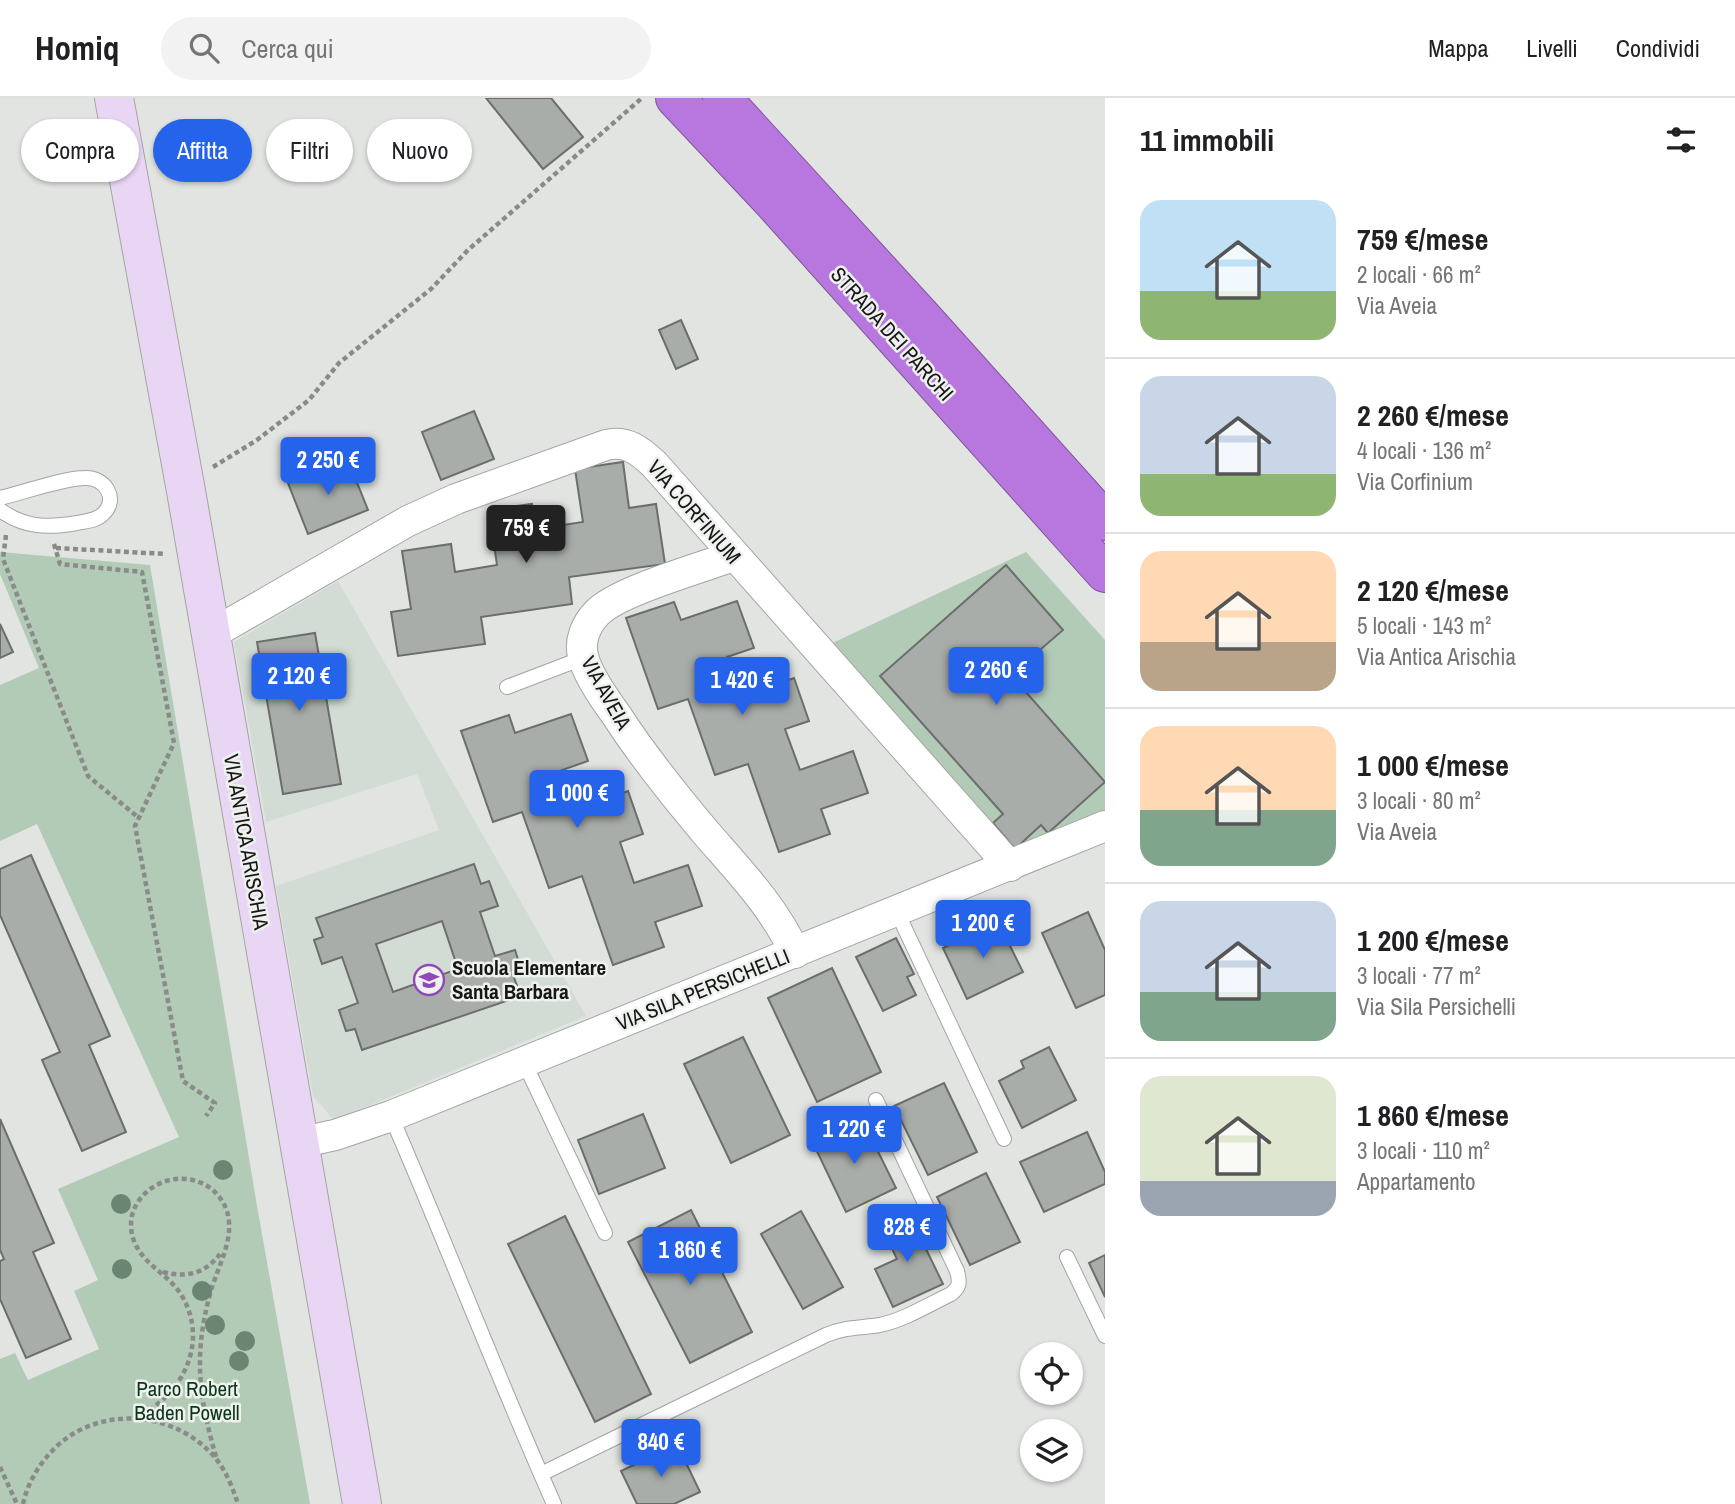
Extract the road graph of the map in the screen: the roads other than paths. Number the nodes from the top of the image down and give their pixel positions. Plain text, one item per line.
1 (675, 98) edge
2 (722, 98) edge
3 (109, 104) edge
4 (0, 498) edge
5 (5, 513) edge
6 (1105, 522) edge
7 (733, 556) junction
8 (1105, 573) edge
9 (210, 635) junction
10 (583, 658) junction
11 (507, 687) dead end
12 (1105, 826) edge
13 (1010, 866) junction
14 (897, 912) junction
15 (795, 953) junction
16 (524, 1062) junction
17 (876, 1100) dead end
18 (391, 1116) junction
19 (1004, 1139) dead end
20 (298, 1143) junction
21 (605, 1233) dead end
22 (1067, 1257) dead end
23 (1105, 1336) edge
24 (541, 1474) junction
25 (362, 1504) edge
26 (554, 1504) edge

1 - 8 highway, STRADA DEI PARCHI
2 - 6 highway, STRADA DEI PARCHI
3 - 9 main road, VIA ANTICA ARISCHIA
4 - 5 lane
7 - 9 street, VIA CORFINIUM
7 - 10 street, VIA AVEIA
7 - 13 street, VIA CORFINIUM
9 - 20 main road, VIA ANTICA ARISCHIA
10 - 11 lane
10 - 15 street, VIA AVEIA
12 - 13 street, VIA SILA PERSICHELLI
13 - 14 street, VIA SILA PERSICHELLI
14 - 15 street, VIA SILA PERSICHELLI
14 - 19 lane
15 - 16 street, VIA SILA PERSICHELLI
16 - 18 street, VIA SILA PERSICHELLI
16 - 21 lane
17 - 24 lane
18 - 20 street, VIA SILA PERSICHELLI
18 - 24 lane
20 - 25 main road, VIA ANTICA ARISCHIA
22 - 23 lane
24 - 26 lane

